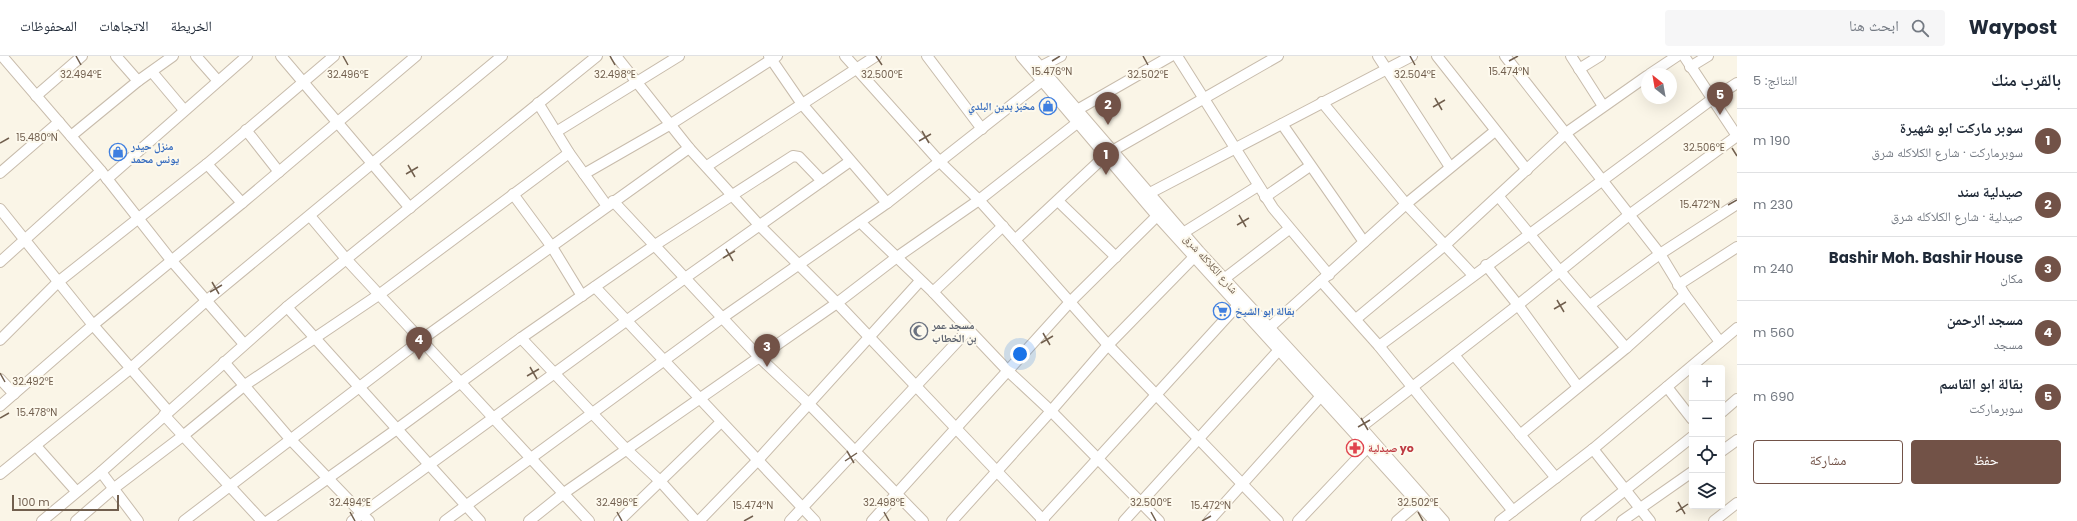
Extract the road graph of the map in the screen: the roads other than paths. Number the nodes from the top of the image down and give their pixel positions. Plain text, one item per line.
1 (2, 56) edge
2 (82, 56) edge
3 (116, 56) edge
4 (173, 56) edge
5 (196, 56) edge
6 (247, 56) edge
7 (281, 56) edge
8 (334, 56) edge
9 (502, 56) edge
10 (596, 56) edge
11 (616, 56) edge
12 (679, 56) edge
13 (845, 56) edge
14 (876, 56) edge
15 (927, 56) edge
16 (1021, 56) edge
17 (1031, 56) edge
18 (1061, 56) edge
19 (1171, 56) edge
20 (1177, 56) edge
21 (1278, 56) edge
22 (1378, 56) edge
23 (1412, 56) edge
24 (1437, 56) edge
25 (1506, 56) edge
26 (1571, 56) edge
27 (1600, 56) edge
28 (1677, 56) edge
29 (1684, 56) edge
30 (1708, 56) edge
31 (414, 57) edge
32 (772, 57) edge
33 (1264, 59) edge
34 (1040, 67) junction
35 (1690, 67) junction
36 (1659, 68) edge
37 (856, 69) junction
38 (1579, 69) junction
39 (1387, 70) junction
40 (152, 72) junction
41 (1641, 80) edge
42 (218, 81) junction
43 (1042, 81) junction
44 (138, 82) junction
45 (304, 82) junction
46 (638, 82) junction
47 (1737, 83) edge
48 (36, 96) junction
49 (1203, 99) junction
50 (1711, 100) junction
51 (1322, 102) junction
52 (538, 103) junction
53 (802, 104) junction
54 (1603, 106) junction
55 (184, 110) junction
56 (1077, 110) junction
57 (59, 122) junction
58 (338, 123) junction
59 (1077, 123) junction
60 (671, 124) junction
61 (1282, 124) junction
62 (1734, 125) edge
63 (982, 129) junction
64 (246, 130) junction
65 (1495, 131) junction
66 (556, 132) junction
67 (1566, 133) junction
68 (71, 136) junction
69 (1737, 136) edge
70 (690, 148) junction
71 (1236, 149) junction
72 (568, 153) junction
73 (1108, 153) junction
74 (850, 162) junction
75 (940, 162) junction
76 (207, 164) junction
77 (374, 164) junction
78 (707, 166) junction
79 (1310, 166) junction
80 (1450, 167) junction
81 (1527, 170) junction
82 (279, 172) junction
83 (0, 173) edge
84 (584, 174) junction
85 (104, 175) junction
86 (1603, 180) junction
87 (822, 181) junction
88 (1258, 186) junction
89 (513, 194) junction
90 (733, 194) junction
91 (1148, 194) junction
92 (1265, 197) junction
93 (1499, 197) junction
94 (979, 200) junction
95 (1058, 201) junction
96 (242, 203) junction
97 (610, 204) junction
98 (887, 204) junction
99 (1406, 204) junction
100 (1737, 204) edge
101 (410, 208) junction
102 (0, 209) edge
103 (1629, 215) junction
104 (310, 216) junction
105 (1157, 216) junction
106 (138, 219) junction
107 (860, 222) junction
108 (760, 226) junction
109 (1003, 226) junction
110 (1289, 229) junction
111 (1183, 233) junction
112 (1529, 234) junction
113 (1015, 240) junction
114 (25, 241) junction
115 (1364, 242) junction
116 (655, 245) junction
117 (1445, 245) junction
118 (552, 247) junction
119 (1737, 247) edge
120 (1660, 254) junction
121 (897, 257) junction
122 (1116, 257) junction
123 (1194, 257) junction
124 (172, 260) junction
125 (347, 260) junction
126 (0, 262) edge
127 (800, 265) junction
128 (1486, 265) junction
129 (1559, 270) junction
130 (1473, 275) junction
131 (685, 278) junction
132 (1325, 278) junction
133 (1224, 279) junction
134 (920, 281) junction
135 (58, 282) junction
136 (1678, 285) junction
137 (595, 287) junction
138 (933, 292) junction
139 (380, 294) junction
140 (1684, 295) junction
141 (582, 296) junction
142 (206, 301) junction
143 (1070, 302) junction
144 (837, 303) junction
145 (1518, 305) junction
146 (1590, 305) junction
147 (1237, 306) junction
148 (287, 307) junction
149 (722, 318) junction
150 (1356, 319) junction
151 (626, 322) junction
152 (93, 325) junction
153 (1269, 328) junction
154 (1737, 328) edge
155 (969, 329) junction
156 (521, 338) junction
157 (869, 338) junction
158 (314, 339) junction
159 (0, 340) edge
160 (421, 340) junction
161 (1720, 342) junction
162 (244, 344) junction
163 (1108, 344) junction
164 (1379, 346) junction
165 (1626, 348) junction
166 (1280, 350) junction
167 (1454, 355) junction
168 (760, 357) junction
169 (664, 361) junction
170 (224, 362) junction
171 (131, 368) junction
172 (1008, 371) junction
173 (555, 373) junction
174 (0, 378) edge
175 (460, 383) junction
176 (244, 385) junction
177 (916, 386) junction
178 (1412, 387) junction
179 (1578, 387) junction
180 (1667, 387) junction
181 (360, 388) junction
182 (14, 394) junction
183 (1155, 394) junction
184 (1321, 396) junction
185 (699, 397) junction
186 (1737, 399) edge
187 (809, 404) junction
188 (0, 406) edge
189 (1725, 409) edge
190 (1051, 411) junction
191 (592, 412) junction
192 (166, 413) junction
193 (1689, 415) edge
194 (493, 418) junction
195 (721, 422) junction
196 (1361, 426) junction
197 (956, 428) junction
198 (398, 430) junction
199 (184, 435) junction
200 (1520, 435) junction
201 (1199, 438) junction
202 (1689, 439) edge
203 (291, 440) junction
204 (1737, 440) edge
205 (36, 446) junction
206 (1368, 447) junction
207 (626, 449) junction
208 (1593, 449) junction
209 (1725, 449) edge
210 (854, 451) junction
211 (1097, 457) junction
212 (532, 458) junction
213 (757, 461) junction
214 (429, 466) junction
215 (997, 470) junction
216 (101, 472) junction
217 (1690, 473) edge
218 (0, 474) edge
219 (328, 478) junction
220 (1556, 478) junction
221 (660, 481) junction
222 (1242, 484) junction
223 (229, 485) junction
224 (113, 489) junction
225 (76, 491) junction
226 (1626, 491) junction
227 (564, 493) junction
228 (898, 494) junction
229 (1141, 502) junction
230 (1418, 503) junction
231 (1737, 503) edge
232 (465, 506) junction
233 (803, 508) junction
234 (1638, 508) junction
235 (1513, 511) junction
236 (366, 517) edge
237 (1043, 520) edge
238 (42, 521) edge
239 (76, 521) edge
240 (138, 521) edge
241 (184, 521) edge
242 (262, 521) edge
243 (268, 521) edge
244 (352, 521) edge
245 (445, 521) edge
246 (480, 521) edge
247 (529, 521) edge
248 (589, 521) edge
249 (619, 521) edge
250 (696, 521) edge
251 (699, 521) edge
252 (790, 521) edge
253 (815, 521) edge
254 (872, 521) edge
255 (923, 521) edge
256 (952, 521) edge
257 (1124, 521) edge
258 (1159, 521) edge
259 (1209, 521) edge
260 (1278, 521) edge
261 (1298, 521) edge
262 (1397, 521) edge
263 (1434, 521) edge
264 (1444, 521) edge
265 (1500, 521) edge
266 (1586, 521) edge
267 (1622, 521) edge
268 (1650, 521) edge
269 (1714, 521) edge

1 - 48 street
2 - 48 street
3 - 44 street
4 - 40 street
5 - 42 street
6 - 42 street
7 - 45 street
8 - 45 street
9 - 77 street
10 - 52 street
11 - 46 street
12 - 46 street
13 - 37 street
14 - 37 street
15 - 63 street
16 - 43 street, شارع الكلاكله شرق
17 - 34 street, شارع الكلاكله شرق
18 - 34 street
19 - 56 street
20 - 49 street
21 - 33 street
22 - 39 street
23 - 39 street
24 - 65 street
25 - 67 street
26 - 38 street
27 - 38 street
28 - 36 street
29 - 35 street
30 - 35 street
31 - 58 street
32 - 53 street
32 - 60 street
33 - 49 street
34 - 56 street, شارع الكلاكله شرق
35 - 50 street
37 - 53 street
37 - 75 street
38 - 54 street
39 - 51 street
39 - 80 street
40 - 44 street
40 - 55 street
41 - 54 street
42 - 55 street
43 - 59 street, شارع الكلاكله شرق
43 - 63 street
44 - 68 street
45 - 58 street
45 - 64 street
46 - 60 street
46 - 66 street
47 - 50 street
48 - 57 street
49 - 71 street
49 - 73 street
50 - 62 street
50 - 86 street
51 - 61 street
51 - 99 street
52 - 66 street
52 - 101 street
53 - 74 street
53 - 78 street
54 - 67 street
55 - 85 street
56 - 73 street, شارع الكلاكله شرق
57 - 68 street
57 - 83 street
58 - 77 street
58 - 82 street
59 - 73 street, شارع الكلاكله شرق
59 - 94 street
60 - 70 street
60 - 84 street
61 - 71 street
61 - 79 street
62 - 69 street
63 - 75 street
64 - 76 street
64 - 82 street
65 - 80 street
65 - 81 street
66 - 72 street
67 - 81 street
67 - 86 street
68 - 85 street
69 - 103 street
70 - 78 street
70 - 97 street
71 - 88 street
71 - 91 street
72 - 84 street
72 - 89 street
73 - 91 street, شارع الكلاكله شرق
73 - 95 street
73 - 105 street, شارع الكلاكله شرق
74 - 87 street
74 - 98 street
75 - 94 street
75 - 98 street
76 - 96 street
76 - 106 street
77 - 101 street
77 - 104 street
78 - 90 street
79 - 92 street
79 - 115 street
80 - 99 street
81 - 93 street
82 - 96 street
84 - 97 street
85 - 106 street
85 - 114 street
86 - 103 street
86 - 112 street
87 - 90 street
87 - 108 street
88 - 92 street
88 - 111 street
89 - 118 street
89 - 139 street
90 - 108 street
90 - 116 street
91 - 111 street, شارع الكلاكله شرق
92 - 110 street
93 - 112 street
93 - 117 street
94 - 109 street
94 - 121 street
95 - 113 street
95 - 122 street
96 - 124 street
97 - 116 street
97 - 118 street
98 - 107 street
99 - 115 street
99 - 117 street
100 - 120 street
101 - 125 street
102 - 114 street
103 - 120 street
103 - 129 street
104 - 125 street
104 - 142 street
105 - 122 street
105 - 123 street, شارع الكلاكله شرق
106 - 124 street
106 - 135 street
107 - 121 street
107 - 127 street
108 - 127 street
108 - 131 street
109 - 113 street
109 - 138 street
110 - 132 street
110 - 133 street
111 - 133 street, شارع الكلاكله شرق
112 - 128 street
112 - 129 street
113 - 143 street
114 - 126 street
114 - 135 street
115 - 132 street
116 - 131 street
116 - 137 street
117 - 130 street
117 - 150 street
118 - 141 street
118 - 160 street
119 - 136 street
120 - 136 street
120 - 146 street
121 - 134 street
121 - 144 street
122 - 143 street
123 - 147 street, شارع الكلاكله شرق
123 - 163 street
124 - 142 street
124 - 152 street
125 - 139 street
125 - 148 street
127 - 144 street
127 - 149 street
128 - 130 street
128 - 145 street
129 - 145 street
129 - 146 street
130 - 164 street
131 - 149 street
131 - 151 street
132 - 150 street
132 - 153 street
133 - 153 street, شارع الكلاكله شرق
134 - 138 street
134 - 157 street
135 - 152 street
135 - 159 street
136 - 140 street
137 - 141 street
137 - 151 street
138 - 155 street
139 - 158 street
139 - 160 street
140 - 161 street
140 - 165 street
141 - 156 street
142 - 162 street
142 - 171 street
143 - 163 street
143 - 172 street
144 - 157 street
144 - 168 street
145 - 167 street
145 - 179 street
146 - 165 street
147 - 166 street, شارع الكلاكله شرق
147 - 183 street
148 - 158 street
148 - 162 street
149 - 168 street
149 - 169 street
150 - 164 street
151 - 169 street
151 - 173 street
152 - 171 street
152 - 182 street
153 - 196 street, شارع الكلاكله شرق
154 - 161 street
155 - 172 street
155 - 177 street
156 - 173 street
156 - 175 street
157 - 177 street
157 - 187 street
158 - 176 street
158 - 181 street
160 - 175 street
160 - 181 street
161 - 180 street
162 - 170 street
163 - 183 street
163 - 190 street
164 - 178 street
165 - 179 street
166 - 184 street, شارع الكلاكله شرق
166 - 201 street
167 - 178 street
167 - 200 street
168 - 185 street
168 - 187 street
169 - 185 street
169 - 191 street
170 - 176 street
170 - 192 street
171 - 192 street
171 - 205 street
172 - 190 street
172 - 197 street
173 - 191 street
173 - 194 street
174 - 182 street
175 - 194 street
175 - 198 street
176 - 199 street
176 - 203 street
177 - 197 street
177 - 210 street
178 - 196 street
178 - 235 street
179 - 200 street
180 - 193 street
180 - 208 street
181 - 198 street
181 - 203 street
182 - 188 street
183 - 201 street
183 - 211 street
184 - 206 street, شارع الكلاكله شرق
184 - 222 street
185 - 195 street
185 - 207 street
186 - 189 street
187 - 210 street
187 - 213 street
190 - 211 street
190 - 215 street
191 - 207 street
191 - 212 street
192 - 199 street
192 - 216 street
194 - 212 street
194 - 214 street
195 - 213 street
195 - 221 street
196 - 264 street, شارع الكلاكله شرق
197 - 215 street
197 - 228 street
198 - 214 street
198 - 219 street
199 - 223 street
199 - 224 street
200 - 220 street
201 - 222 street
201 - 229 street
202 - 226 street
203 - 219 street
203 - 223 street
204 - 209 street
205 - 218 street
205 - 225 street
206 - 230 street, شارع الكلاكله شرق
206 - 261 street
207 - 221 street
207 - 227 street
208 - 220 street
208 - 226 street
210 - 228 street
210 - 233 street
211 - 229 street
211 - 237 street
212 - 227 street
212 - 232 street
213 - 233 street
213 - 251 street
214 - 232 street
214 - 236 street
215 - 237 street
215 - 256 street
216 - 224 street
216 - 225 street
217 - 234 street
219 - 236 street
219 - 243 street
220 - 235 street
221 - 249 street
221 - 250 street
222 - 259 street
222 - 260 street
223 - 241 street
223 - 242 street
224 - 239 street
224 - 240 street
225 - 238 street
226 - 234 street
226 - 266 street
227 - 247 street
227 - 248 street
228 - 254 street
228 - 255 street
229 - 257 street
229 - 258 street
230 - 262 street
230 - 263 street, شارع الكلاكله شرق
231 - 269 street
232 - 245 street
232 - 246 street
233 - 252 street
233 - 253 street
234 - 267 street
234 - 268 street
235 - 265 street
236 - 244 street

